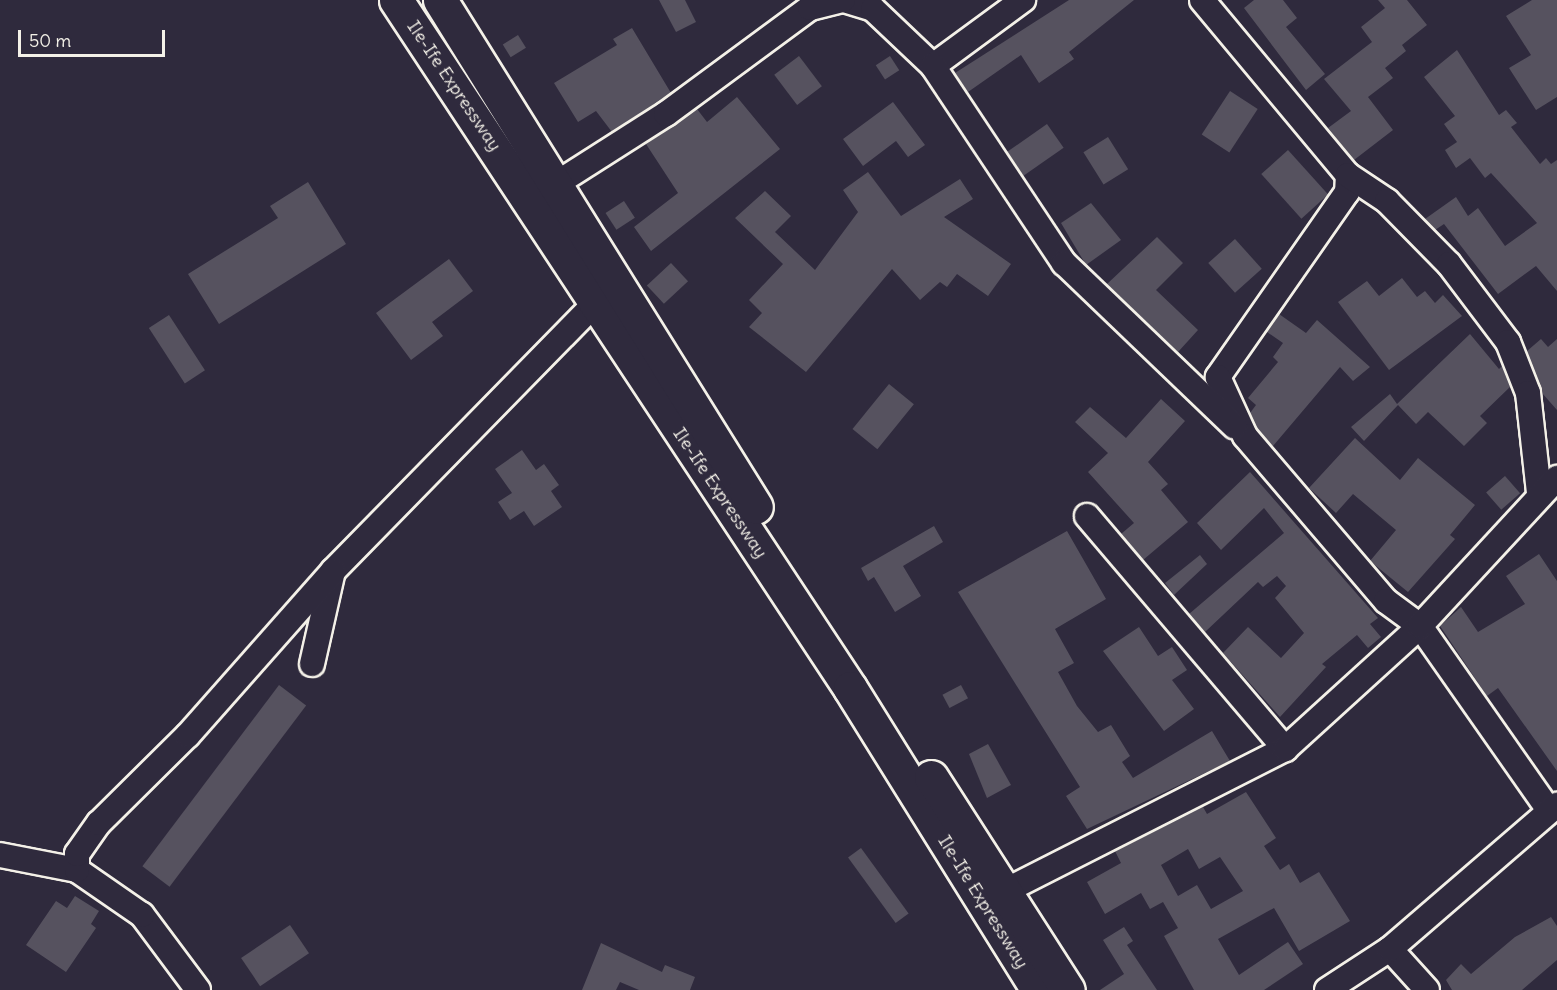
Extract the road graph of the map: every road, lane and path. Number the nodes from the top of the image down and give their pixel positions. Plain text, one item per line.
1 (396, 0) edge
2 (440, 0) edge
3 (843, 0) edge
4 (1023, 0) edge
5 (1202, 0) edge
6 (933, 66) junction
7 (486, 73) junction
8 (459, 90) junction
9 (539, 152) junction
10 (510, 171) junction
11 (1348, 175) junction
12 (556, 184) junction
13 (595, 303) junction
14 (1245, 436) junction
15 (1548, 485) edge
16 (1087, 516) dead end
17 (333, 572) junction
18 (1420, 626) junction
19 (312, 664) dead end
20 (1285, 749) junction
21 (1553, 808) edge
22 (0, 855) edge
23 (77, 870) junction
24 (1007, 890) junction
25 (1390, 949) junction
26 (1034, 989) edge
27 (198, 990) edge
28 (1068, 990) edge
29 (1327, 990) edge
30 (1427, 990) edge

1 - 8 main road, Ile-Ife Expressway
2 - 7 main road, Ile-Ife Expressway
3 - 6 street
3 - 12 street
4 - 6 street
5 - 11 street
6 - 14 street
7 - 8 main road
7 - 9 main road, Ile-Ife Expressway
8 - 10 main road, Ile-Ife Expressway
9 - 10 main road
9 - 12 main road, Ile-Ife Expressway
10 - 13 main road, Ile-Ife Expressway
11 - 14 street
11 - 15 street
12 - 24 main road, Ile-Ife Expressway
13 - 17 street
13 - 26 main road, Ile-Ife Expressway
14 - 18 street
15 - 18 street
16 - 20 street
17 - 19 street
17 - 23 street
18 - 20 street
18 - 21 street
20 - 24 street
21 - 25 street
22 - 23 street
23 - 27 street
24 - 28 main road, Ile-Ife Expressway
25 - 29 street
25 - 30 street

